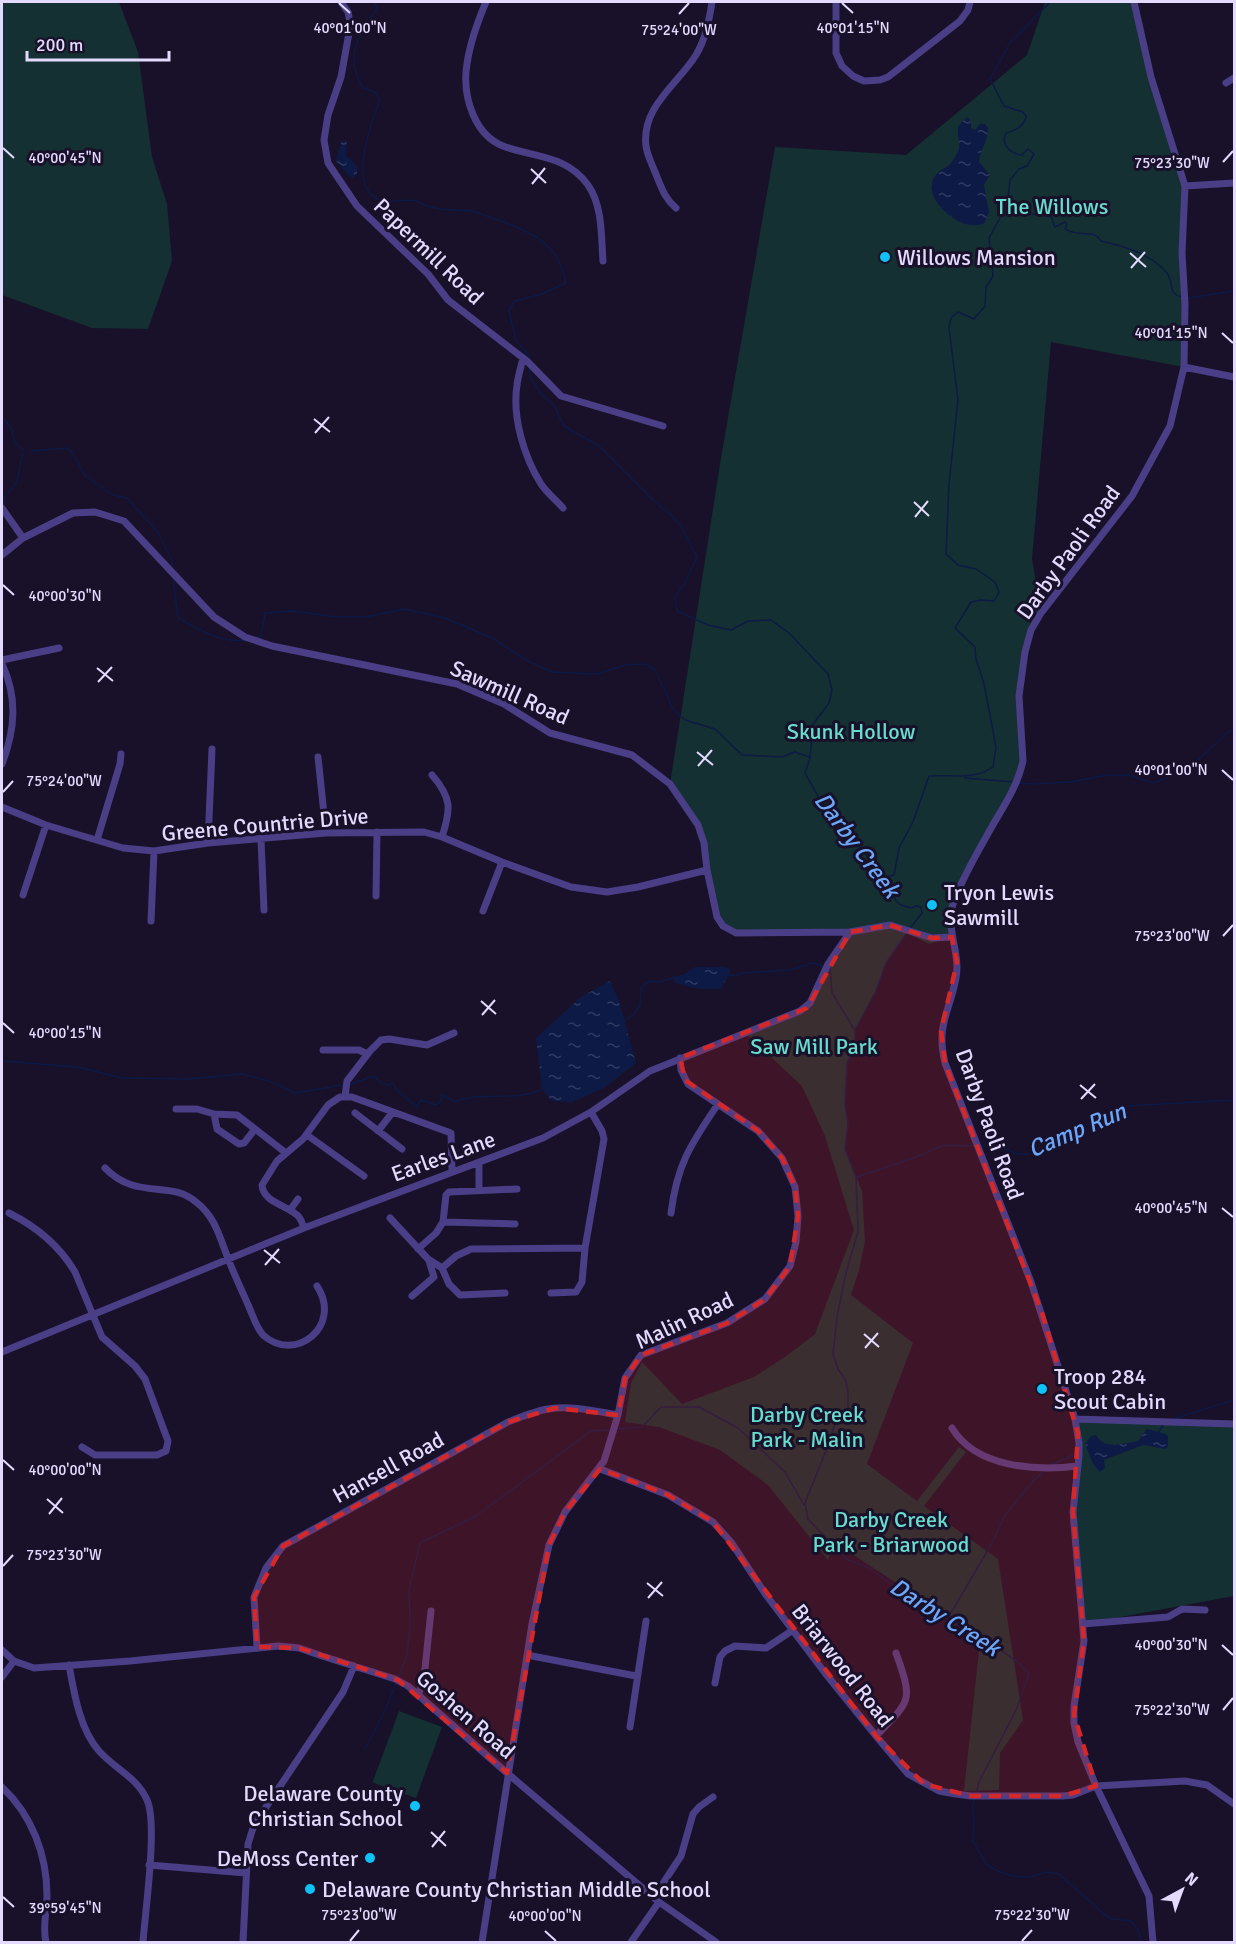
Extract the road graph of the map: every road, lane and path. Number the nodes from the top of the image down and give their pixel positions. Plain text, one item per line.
1 (341, 2) edge
2 (486, 2) edge
3 (712, 2) edge
4 (836, 2) edge
5 (970, 2) edge
6 (1134, 2) edge
7 (1234, 78) edge
8 (1226, 83) dead end
9 (1234, 183) edge
10 (1185, 186) junction
11 (676, 208) dead end
12 (603, 261) dead end
13 (525, 360) junction
14 (1184, 367) junction
15 (1234, 377) edge
16 (663, 426) dead end
17 (2, 508) edge
18 (563, 508) dead end
19 (23, 538) junction
20 (2, 555) edge
21 (59, 648) dead end
22 (2, 662) edge
23 (212, 749) dead end
24 (121, 754) dead end
25 (318, 757) dead end
26 (2, 764) edge
27 (432, 775) dead end
28 (2, 807) edge
29 (45, 825) junction
30 (326, 832) junction
31 (377, 832) junction
32 (442, 837) junction
33 (97, 840) junction
34 (261, 840) junction
35 (208, 843) junction
36 (154, 851) junction
37 (502, 862) junction
38 (707, 870) junction
39 (23, 895) dead end
40 (376, 896) dead end
41 (264, 910) dead end
42 (483, 911) dead end
43 (151, 921) dead end
44 (850, 932) junction
45 (952, 937) junction
46 (454, 1033) dead end
47 (323, 1050) dead end
48 (367, 1054) junction
49 (680, 1058) junction
50 (345, 1096) junction
51 (718, 1104) junction
52 (176, 1109) dead end
53 (591, 1112) junction
54 (354, 1113) dead end
55 (392, 1113) junction
56 (214, 1114) junction
57 (255, 1129) junction
58 (378, 1131) junction
59 (307, 1135) junction
60 (402, 1149) dead end
61 (286, 1153) junction
62 (478, 1162) junction
63 (105, 1168) dead end
64 (452, 1171) junction
65 (364, 1176) dead end
66 (480, 1190) junction
67 (517, 1190) dead end
68 (298, 1199) dead end
69 (290, 1210) junction
70 (9, 1213) dead end
71 (672, 1213) dead end
72 (390, 1218) dead end
73 (442, 1222) junction
74 (515, 1224) dead end
75 (304, 1228) junction
76 (585, 1248) junction
77 (418, 1249) junction
78 (228, 1259) junction
79 (428, 1259) junction
80 (442, 1268) junction
81 (317, 1286) dead end
82 (505, 1293) dead end
83 (551, 1293) dead end
84 (412, 1296) dead end
85 (92, 1315) junction
86 (2, 1352) edge
87 (618, 1415) junction
88 (1075, 1419) junction
89 (1234, 1424) edge
90 (952, 1428) dead end
91 (82, 1447) dead end
92 (1078, 1466) junction
93 (600, 1469) junction
94 (1205, 1610) dead end
95 (431, 1611) dead end
96 (646, 1622) dead end
97 (1083, 1624) junction
98 (792, 1630) junction
99 (257, 1647) junction
100 (2, 1650) edge
101 (896, 1653) dead end
102 (527, 1655) junction
103 (14, 1662) junction
104 (69, 1665) junction
105 (354, 1666) junction
106 (636, 1676) junction
107 (2, 1677) edge
108 (715, 1683) dead end
109 (419, 1693) junction
110 (630, 1727) dead end
111 (876, 1736) junction
112 (507, 1773) junction
113 (1096, 1786) junction
114 (2, 1787) edge
115 (713, 1797) dead end
116 (1234, 1804) edge
117 (149, 1865) junction
118 (246, 1873) junction
119 (656, 1899) junction
120 (46, 1942) edge
121 (143, 1942) edge
122 (243, 1942) edge
123 (482, 1942) edge
124 (631, 1942) edge
125 (716, 1942) edge
126 (1153, 1942) edge

1 - 13 street, Papermill Road
2 - 12 street
3 - 11 street
4 - 5 street
6 - 10 street, Darby Paoli Road
7 - 8 street
9 - 10 street
10 - 14 street, Darby Paoli Road
13 - 16 street, Papermill Road
13 - 18 street
14 - 15 street
14 - 45 street, Darby Paoli Road
17 - 19 street
19 - 20 street, Sawmill Road
19 - 38 street, Sawmill Road
21 - 22 street
22 - 26 street
23 - 35 street
24 - 33 street
25 - 30 street
27 - 32 street
28 - 29 street, Greene Countrie Drive
29 - 33 street, Greene Countrie Drive
29 - 39 street
30 - 31 street, Greene Countrie Drive
30 - 34 street, Greene Countrie Drive
31 - 32 street, Greene Countrie Drive
31 - 40 street
32 - 37 street, Greene Countrie Drive
33 - 36 street, Greene Countrie Drive
34 - 35 street, Greene Countrie Drive
34 - 41 street
35 - 36 street, Greene Countrie Drive
36 - 43 street
37 - 38 street, Greene Countrie Drive
37 - 42 street
38 - 44 street, Sawmill Road
44 - 45 street, Sawmill Road
44 - 49 street, Earles Lane
45 - 88 street, Darby Paoli Road
46 - 48 street
47 - 48 street
48 - 50 street
49 - 51 street, Malin Road
49 - 53 street, Earles Lane
50 - 55 street
50 - 59 street
51 - 71 street
51 - 87 street, Malin Road
52 - 56 street
53 - 62 street, Earles Lane
53 - 76 street
54 - 58 street
55 - 58 street
55 - 64 street
56 - 57 street
56 - 57 street
57 - 61 street
58 - 60 street
59 - 61 street
59 - 65 street
61 - 69 street
62 - 64 street, Earles Lane
62 - 66 street
63 - 78 street
64 - 75 street, Earles Lane
66 - 67 street
66 - 73 street
68 - 69 street
69 - 75 street
70 - 85 street
72 - 77 street
73 - 74 street
73 - 77 street
75 - 78 street, Earles Lane
76 - 80 street
76 - 83 street
77 - 79 street
78 - 81 street
78 - 85 street, Earles Lane
79 - 80 street
79 - 84 street
80 - 82 street
85 - 86 street, Earles Lane
85 - 91 street
87 - 93 street, Malin Road
87 - 99 street, Hansell Road
88 - 89 street
88 - 92 street, Darby Paoli Road
90 - 92 street
92 - 97 street, Darby Paoli Road
93 - 98 street, Briarwood Road
93 - 102 street, Malin Road
94 - 97 street
95 - 109 street
96 - 106 street
97 - 113 street, Darby Paoli Road
98 - 108 street
98 - 111 street, Briarwood Road
99 - 104 street, Goshen Road
99 - 105 street, Goshen Road
100 - 103 street
101 - 111 street
102 - 106 street
102 - 112 street, Malin Road
103 - 104 street, Goshen Road
103 - 107 street
104 - 117 street
105 - 109 street, Goshen Road
105 - 118 street
106 - 110 street
109 - 112 street, Goshen Road
111 - 113 street, Briarwood Road
112 - 119 street, Goshen Road
112 - 123 street, Malin Road
113 - 116 street, Briarwood Road
113 - 126 street, Darby Paoli Road
114 - 120 street
115 - 119 street
117 - 118 street
117 - 121 street
118 - 122 street
119 - 124 street
119 - 125 street, Goshen Road

